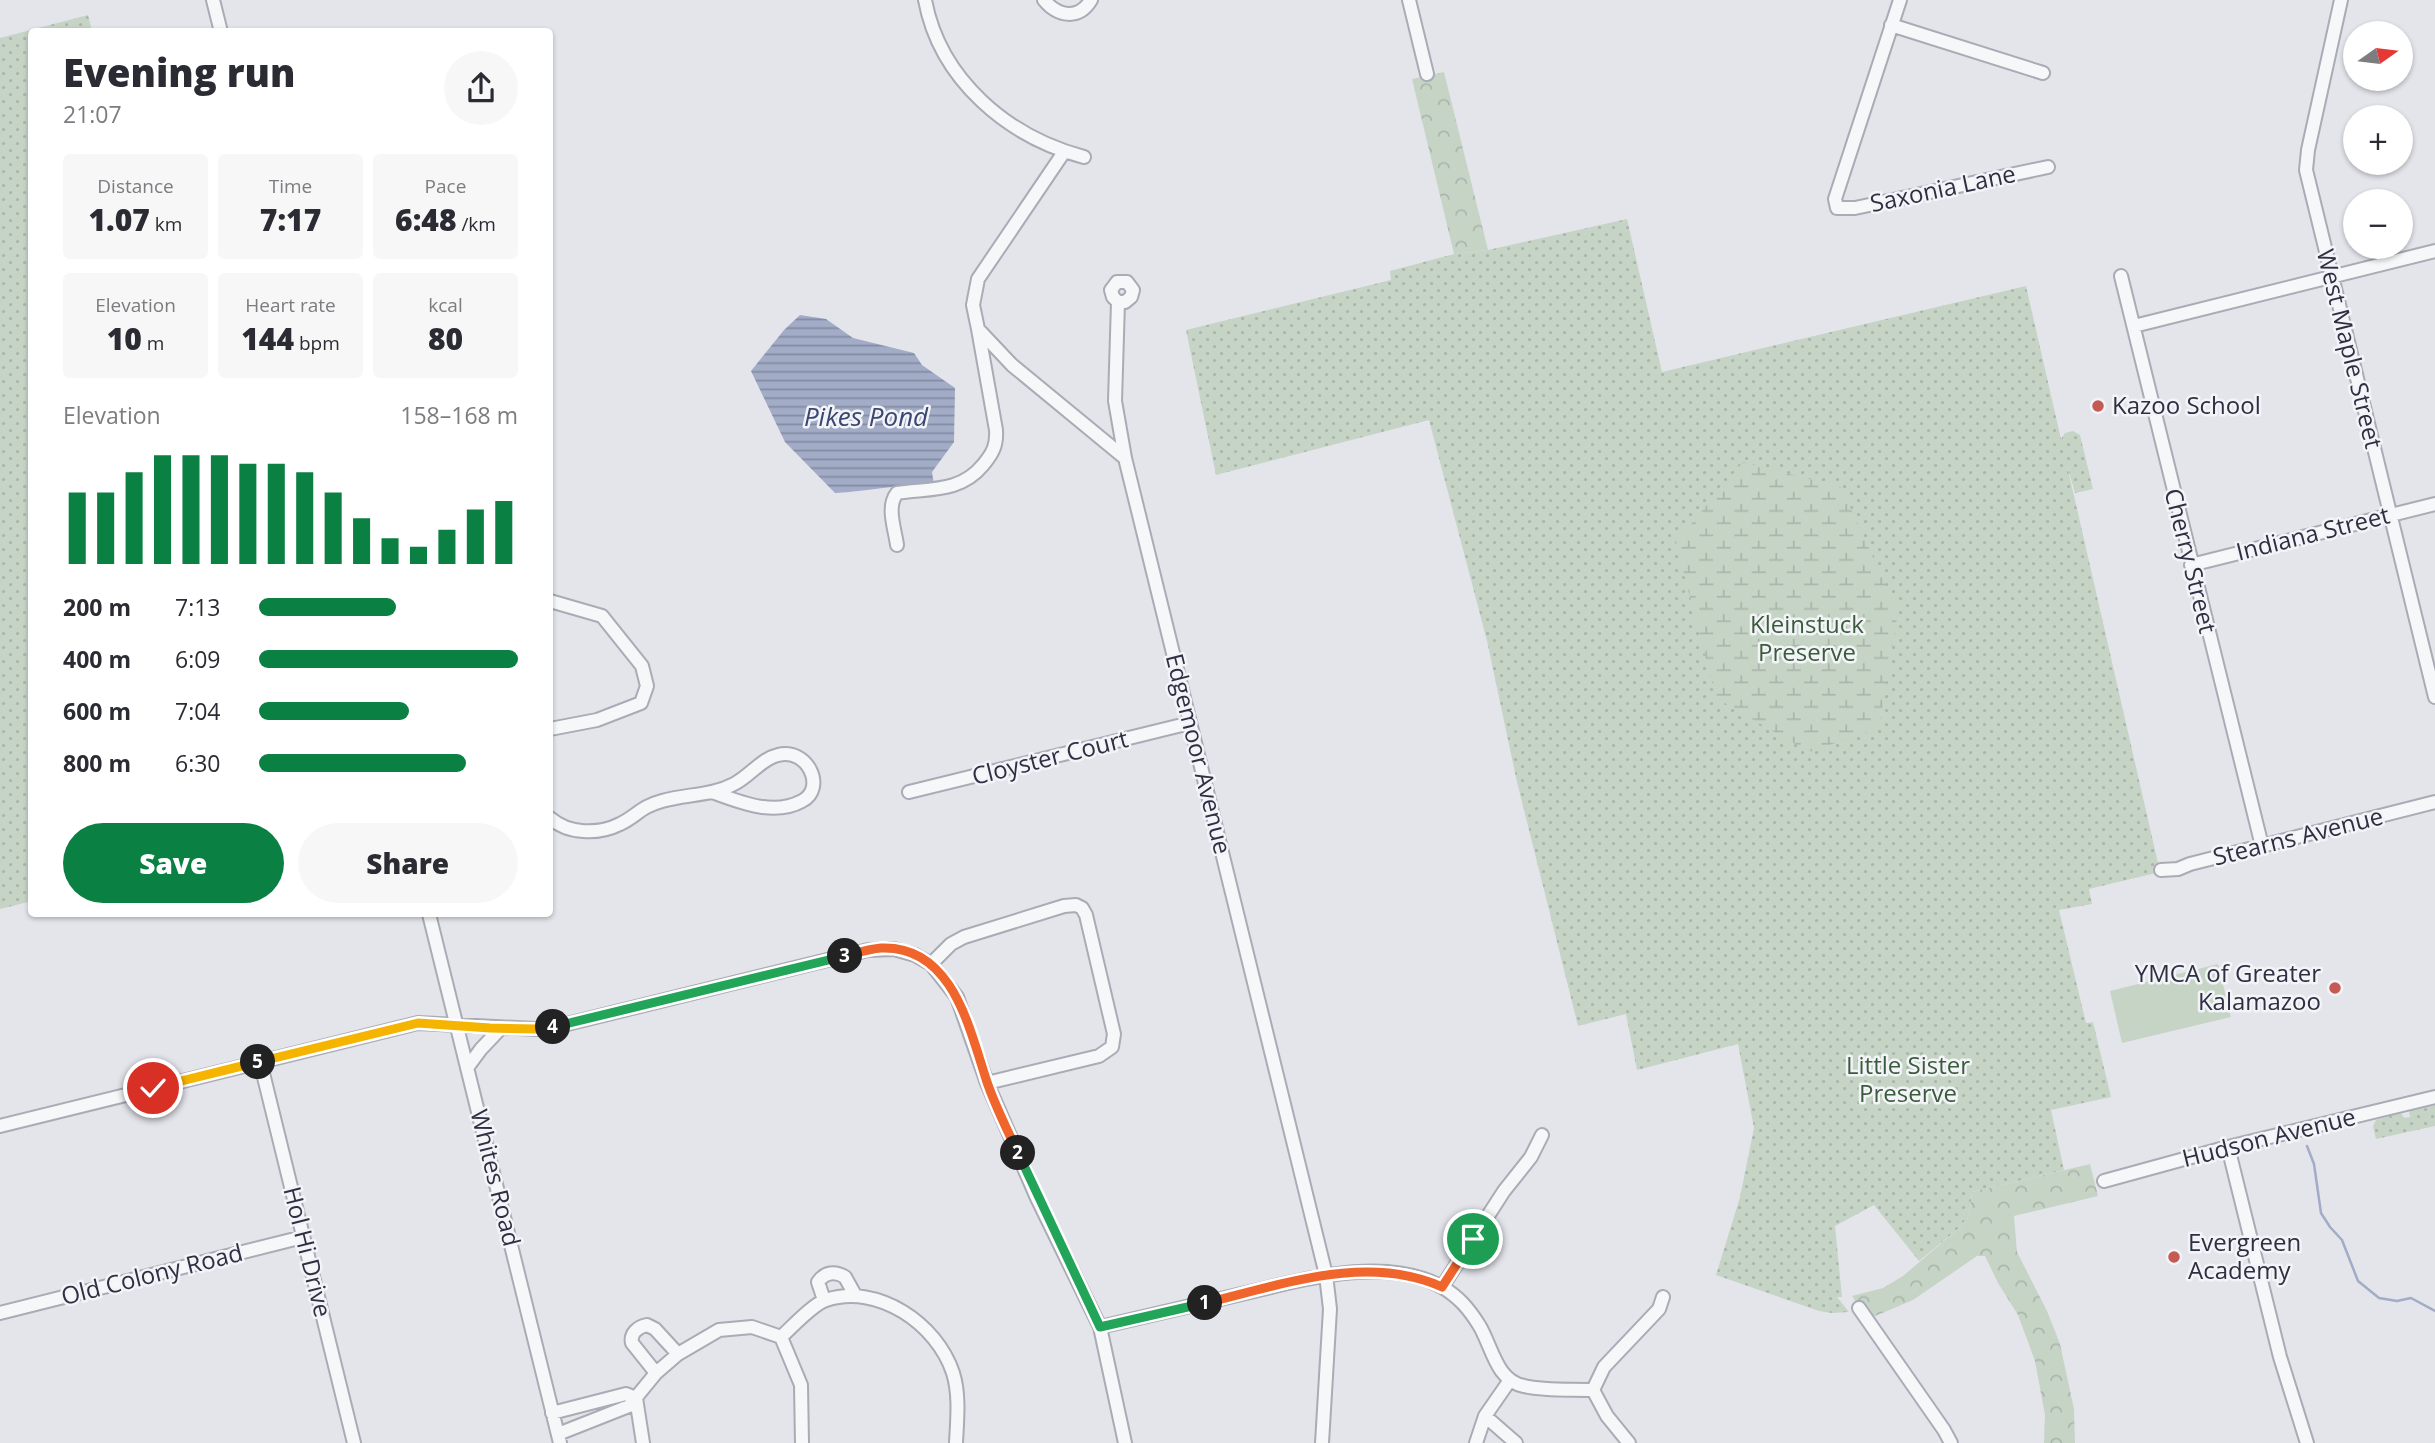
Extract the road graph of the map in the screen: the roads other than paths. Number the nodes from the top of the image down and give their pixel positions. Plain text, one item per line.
1 (213, 0) edge
2 (925, 0) edge
3 (1044, 0) edge
4 (1091, 0) edge
5 (1409, 0) edge
6 (1900, 0) edge
7 (2341, 0) edge
8 (1891, 25) junction
9 (220, 28) edge
10 (2043, 73) dead end
11 (1427, 74) dead end
12 (1064, 152) junction
13 (1084, 158) dead end
14 (2048, 167) dead end
15 (2435, 251) edge
16 (2121, 276) dead end
17 (2332, 277) junction
18 (1118, 302) dead end
19 (2134, 326) junction
20 (978, 330) junction
21 (1125, 458) junction
22 (2435, 504) edge
23 (2389, 515) junction
24 (897, 545) dead end
25 (2191, 565) junction
26 (553, 602) edge
27 (2435, 697) edge
28 (1190, 723) junction
29 (553, 728) edge
30 (909, 792) dead end
31 (715, 793) junction
32 (2435, 802) edge
33 (553, 821) edge
34 (2262, 846) junction
35 (2161, 870) dead end
36 (430, 917) edge
37 (931, 964) junction
38 (457, 1026) junction
39 (501, 1028) junction
40 (260, 1061) junction
41 (467, 1068) junction
42 (987, 1083) junction
43 (2435, 1097) edge
44 (0, 1126) edge
45 (1542, 1135) dead end
46 (2228, 1147) junction
47 (2104, 1181) dead end
48 (303, 1237) junction
49 (1326, 1275) junction
50 (1442, 1287) junction
51 (855, 1295) junction
52 (1663, 1297) dead end
53 (824, 1300) junction
54 (1858, 1308) dead end
55 (0, 1313) edge
56 (1100, 1327) junction
57 (781, 1337) junction
58 (678, 1354) junction
59 (656, 1373) junction
60 (1510, 1380) junction
61 (1593, 1390) junction
62 (636, 1398) junction
63 (552, 1413) junction
64 (1485, 1416) junction
65 (559, 1439) edge
66 (354, 1443) edge
67 (643, 1443) edge
68 (802, 1443) edge
69 (956, 1443) edge
70 (1125, 1443) edge
71 (1322, 1443) edge
72 (1476, 1443) edge
73 (1516, 1443) edge
74 (1629, 1443) edge
75 (1951, 1443) edge
76 (2307, 1443) edge

1 - 9 street
2 - 12 street
3 - 4 street
5 - 11 street
6 - 8 street
7 - 17 street, West Maple Street
8 - 10 street
8 - 14 street, Saxonia Lane
12 - 13 street
12 - 20 street
15 - 17 street
16 - 19 street, Cherry Street
17 - 19 street
17 - 23 street, West Maple Street
18 - 21 street, Edgemoor Avenue
19 - 25 street, Cherry Street
20 - 21 street
20 - 24 street
21 - 28 street, Edgemoor Avenue
22 - 23 street, Indiana Street
23 - 25 street, Indiana Street
23 - 27 street, West Maple Street
25 - 34 street, Cherry Street
26 - 29 street
28 - 30 street, Cloyster Court
28 - 49 street, Edgemoor Avenue
31 - 31 street
31 - 33 street
32 - 34 street, Stearns Avenue
34 - 35 street, Stearns Avenue
36 - 38 street, Whites Road
37 - 39 street
37 - 42 street
37 - 42 street
38 - 39 street
38 - 40 street
38 - 41 street, Whites Road
39 - 41 street
40 - 44 street
40 - 48 street, Hol Hi Drive
41 - 63 street, Whites Road
42 - 56 street
43 - 46 street, Hudson Avenue
45 - 50 street
46 - 47 street, Hudson Avenue
46 - 76 street
48 - 55 street, Old Colony Road
48 - 66 street, Hol Hi Drive
49 - 50 street
49 - 56 street
49 - 71 street, Edgemoor Avenue
50 - 60 street
51 - 53 street
51 - 53 street
51 - 69 street
52 - 61 street
53 - 57 street
54 - 75 street
56 - 70 street
57 - 58 street
57 - 68 street
58 - 59 street
58 - 59 street
59 - 62 street
60 - 61 street
60 - 64 street
61 - 74 street
62 - 63 street
62 - 65 street
62 - 67 street
63 - 65 street, Whites Road
64 - 72 street
64 - 73 street

